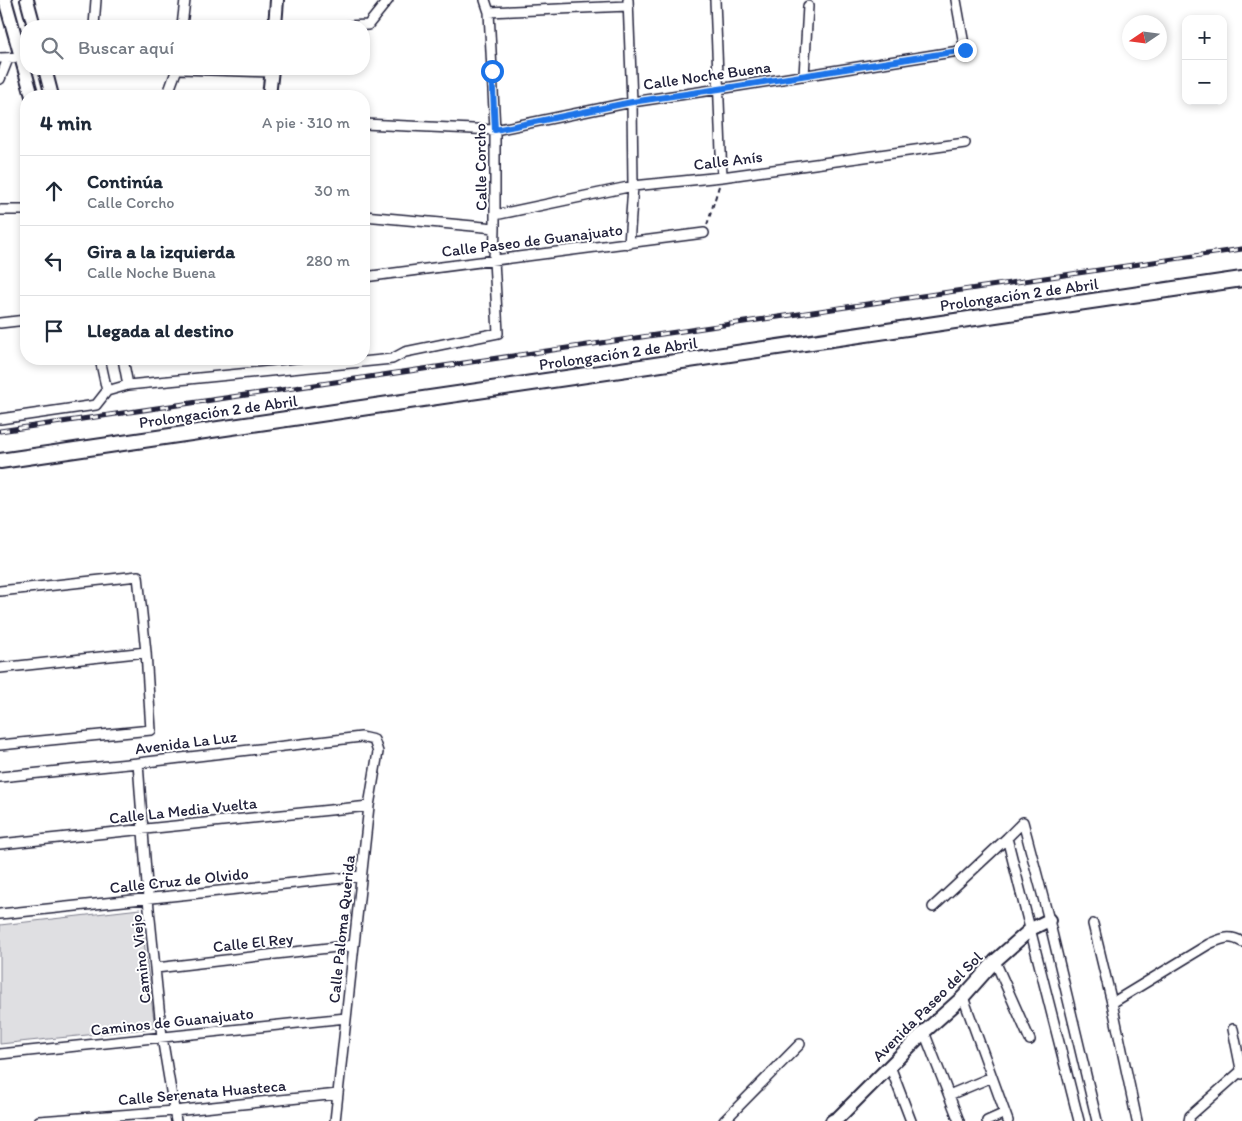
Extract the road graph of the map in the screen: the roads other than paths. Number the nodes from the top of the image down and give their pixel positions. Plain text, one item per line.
1 (6, 0) edge
2 (27, 0) edge
3 (96, 0) edge
4 (185, 0) edge
5 (277, 0) edge
6 (388, 0) edge
7 (485, 0) edge
8 (715, 0) edge
9 (956, 0) edge
10 (628, 3) edge
11 (808, 6) dead end
12 (489, 12) junction
13 (32, 20) edge
14 (94, 20) edge
15 (183, 20) edge
16 (275, 20) edge
17 (370, 22) edge
18 (20, 44) edge
19 (20, 57) edge
20 (4, 58) edge
21 (28, 75) edge
22 (47, 75) edge
23 (175, 75) edge
24 (272, 75) edge
25 (804, 76) junction
26 (0, 80) edge
27 (719, 89) junction
28 (31, 90) edge
29 (50, 90) edge
30 (169, 90) edge
31 (270, 90) edge
32 (632, 102) junction
33 (370, 124) edge
34 (495, 130) junction
35 (965, 143) dead end
36 (722, 177) junction
37 (633, 186) junction
38 (0, 210) edge
39 (20, 210) edge
40 (495, 215) junction
41 (370, 217) edge
42 (495, 228) junction
43 (704, 233) road end
44 (629, 244) junction
45 (494, 260) junction
46 (370, 276) edge
47 (1242, 279) edge
48 (20, 321) edge
49 (0, 323) edge
50 (370, 361) edge
51 (101, 365) edge
52 (124, 365) edge
53 (331, 365) edge
54 (128, 385) junction
55 (107, 391) junction
56 (0, 420) edge
57 (0, 461) edge
58 (0, 591) edge
59 (146, 652) junction
60 (0, 668) edge
61 (374, 740) joint
62 (0, 745) edge
63 (138, 763) junction
64 (0, 777) edge
65 (369, 806) junction
66 (143, 829) junction
67 (1007, 838) junction
68 (0, 844) edge
69 (361, 876) junction
70 (148, 899) junction
71 (933, 907) dead end
72 (0, 914) edge
73 (1049, 920) junction
74 (1092, 924) dead end
75 (1031, 929) junction
76 (1242, 942) edge
77 (354, 945) junction
78 (995, 961) junction
79 (156, 968) junction
80 (963, 997) junction
81 (1112, 1003) junction
82 (346, 1018) junction
83 (1233, 1029) dead end
84 (924, 1032) junction
85 (162, 1037) junction
86 (1030, 1040) dead end
87 (800, 1044) dead end
88 (0, 1054) edge
89 (890, 1066) junction
90 (1242, 1072) edge
91 (992, 1077) junction
92 (338, 1094) junction
93 (949, 1095) junction
94 (174, 1111) junction
95 (1006, 1117) edge
96 (39, 1121) edge
97 (176, 1121) edge
98 (335, 1121) edge
99 (724, 1121) edge
100 (832, 1121) edge
101 (911, 1121) edge
102 (959, 1121) edge
103 (988, 1121) edge
104 (1079, 1121) edge
105 (1097, 1121) edge
106 (1137, 1121) edge
107 (1189, 1121) edge

1 - 18 street
2 - 13 street
3 - 14 street
4 - 15 street
5 - 16 street
6 - 17 street
7 - 12 street, Calle Corcho
8 - 27 street
9 - 25 street, Calle Noche Buena
10 - 12 street
10 - 32 street
11 - 25 street
12 - 34 street, Calle Corcho
19 - 20 street
20 - 26 street
21 - 28 street
22 - 29 street
23 - 30 street
24 - 31 street
25 - 27 street, Calle Noche Buena
27 - 32 street, Calle Noche Buena
27 - 36 street
32 - 34 street, Calle Noche Buena
32 - 37 street
33 - 34 street, Calle Noche Buena
34 - 40 street, Calle Corcho
35 - 36 street, Calle Anís
36 - 37 street, Calle Anís
37 - 40 street, Calle Anís
37 - 44 street
38 - 39 street
40 - 42 street, Calle Corcho
41 - 42 street
42 - 45 street, Calle Corcho
43 - 44 street, Calle Paseo de Guanajuato
44 - 45 street, Calle Paseo de Guanajuato
45 - 46 street, Calle Paseo de Guanajuato
45 - 50 street, Calle Corcho
47 - 57 main road, Prolongación 2 de Abril
48 - 49 street
51 - 55 street
52 - 54 street
53 - 54 street, Calle Corcho
54 - 55 street
55 - 56 street
58 - 59 street
59 - 60 street
59 - 62 street, Avenida La Luz
61 - 63 street, Avenida La Luz
61 - 65 street, Calle Paloma Querida
63 - 64 street, Avenida La Luz
63 - 66 street, Camino Viejo
65 - 66 street, Calle La Media Vuelta
65 - 69 street, Calle Paloma Querida
66 - 68 street, Calle La Media Vuelta
66 - 70 street, Camino Viejo
67 - 71 street
67 - 73 street
67 - 75 street
69 - 70 street, Calle Cruz de Olvido
69 - 77 street, Calle Paloma Querida
70 - 72 street, Calle Cruz de Olvido
70 - 79 street, Camino Viejo
73 - 75 street, Avenida Paseo del Sol
73 - 105 street
74 - 81 street
75 - 78 street, Avenida Paseo del Sol
75 - 104 street
76 - 81 street
77 - 79 street, Calle El Rey
77 - 82 street, Calle Paloma Querida
78 - 80 street, Avenida Paseo del Sol
78 - 86 street
79 - 85 street, Camino Viejo
80 - 84 street, Avenida Paseo del Sol
80 - 91 street
81 - 106 street
82 - 85 street, Caminos de Guanajuato
82 - 92 street, Calle Paloma Querida
83 - 90 street
84 - 89 street, Avenida Paseo del Sol
84 - 93 street
85 - 88 street, Caminos de Guanajuato
85 - 94 street, Camino Viejo
87 - 99 street
89 - 100 street, Avenida Paseo del Sol
89 - 101 street
90 - 107 street
91 - 93 street
91 - 95 street
92 - 94 street, Calle Serenata Huasteca
92 - 98 street, Calle Paloma Querida
93 - 102 street
94 - 96 street, Calle Serenata Huasteca
94 - 97 street, Camino Viejo
95 - 103 street

